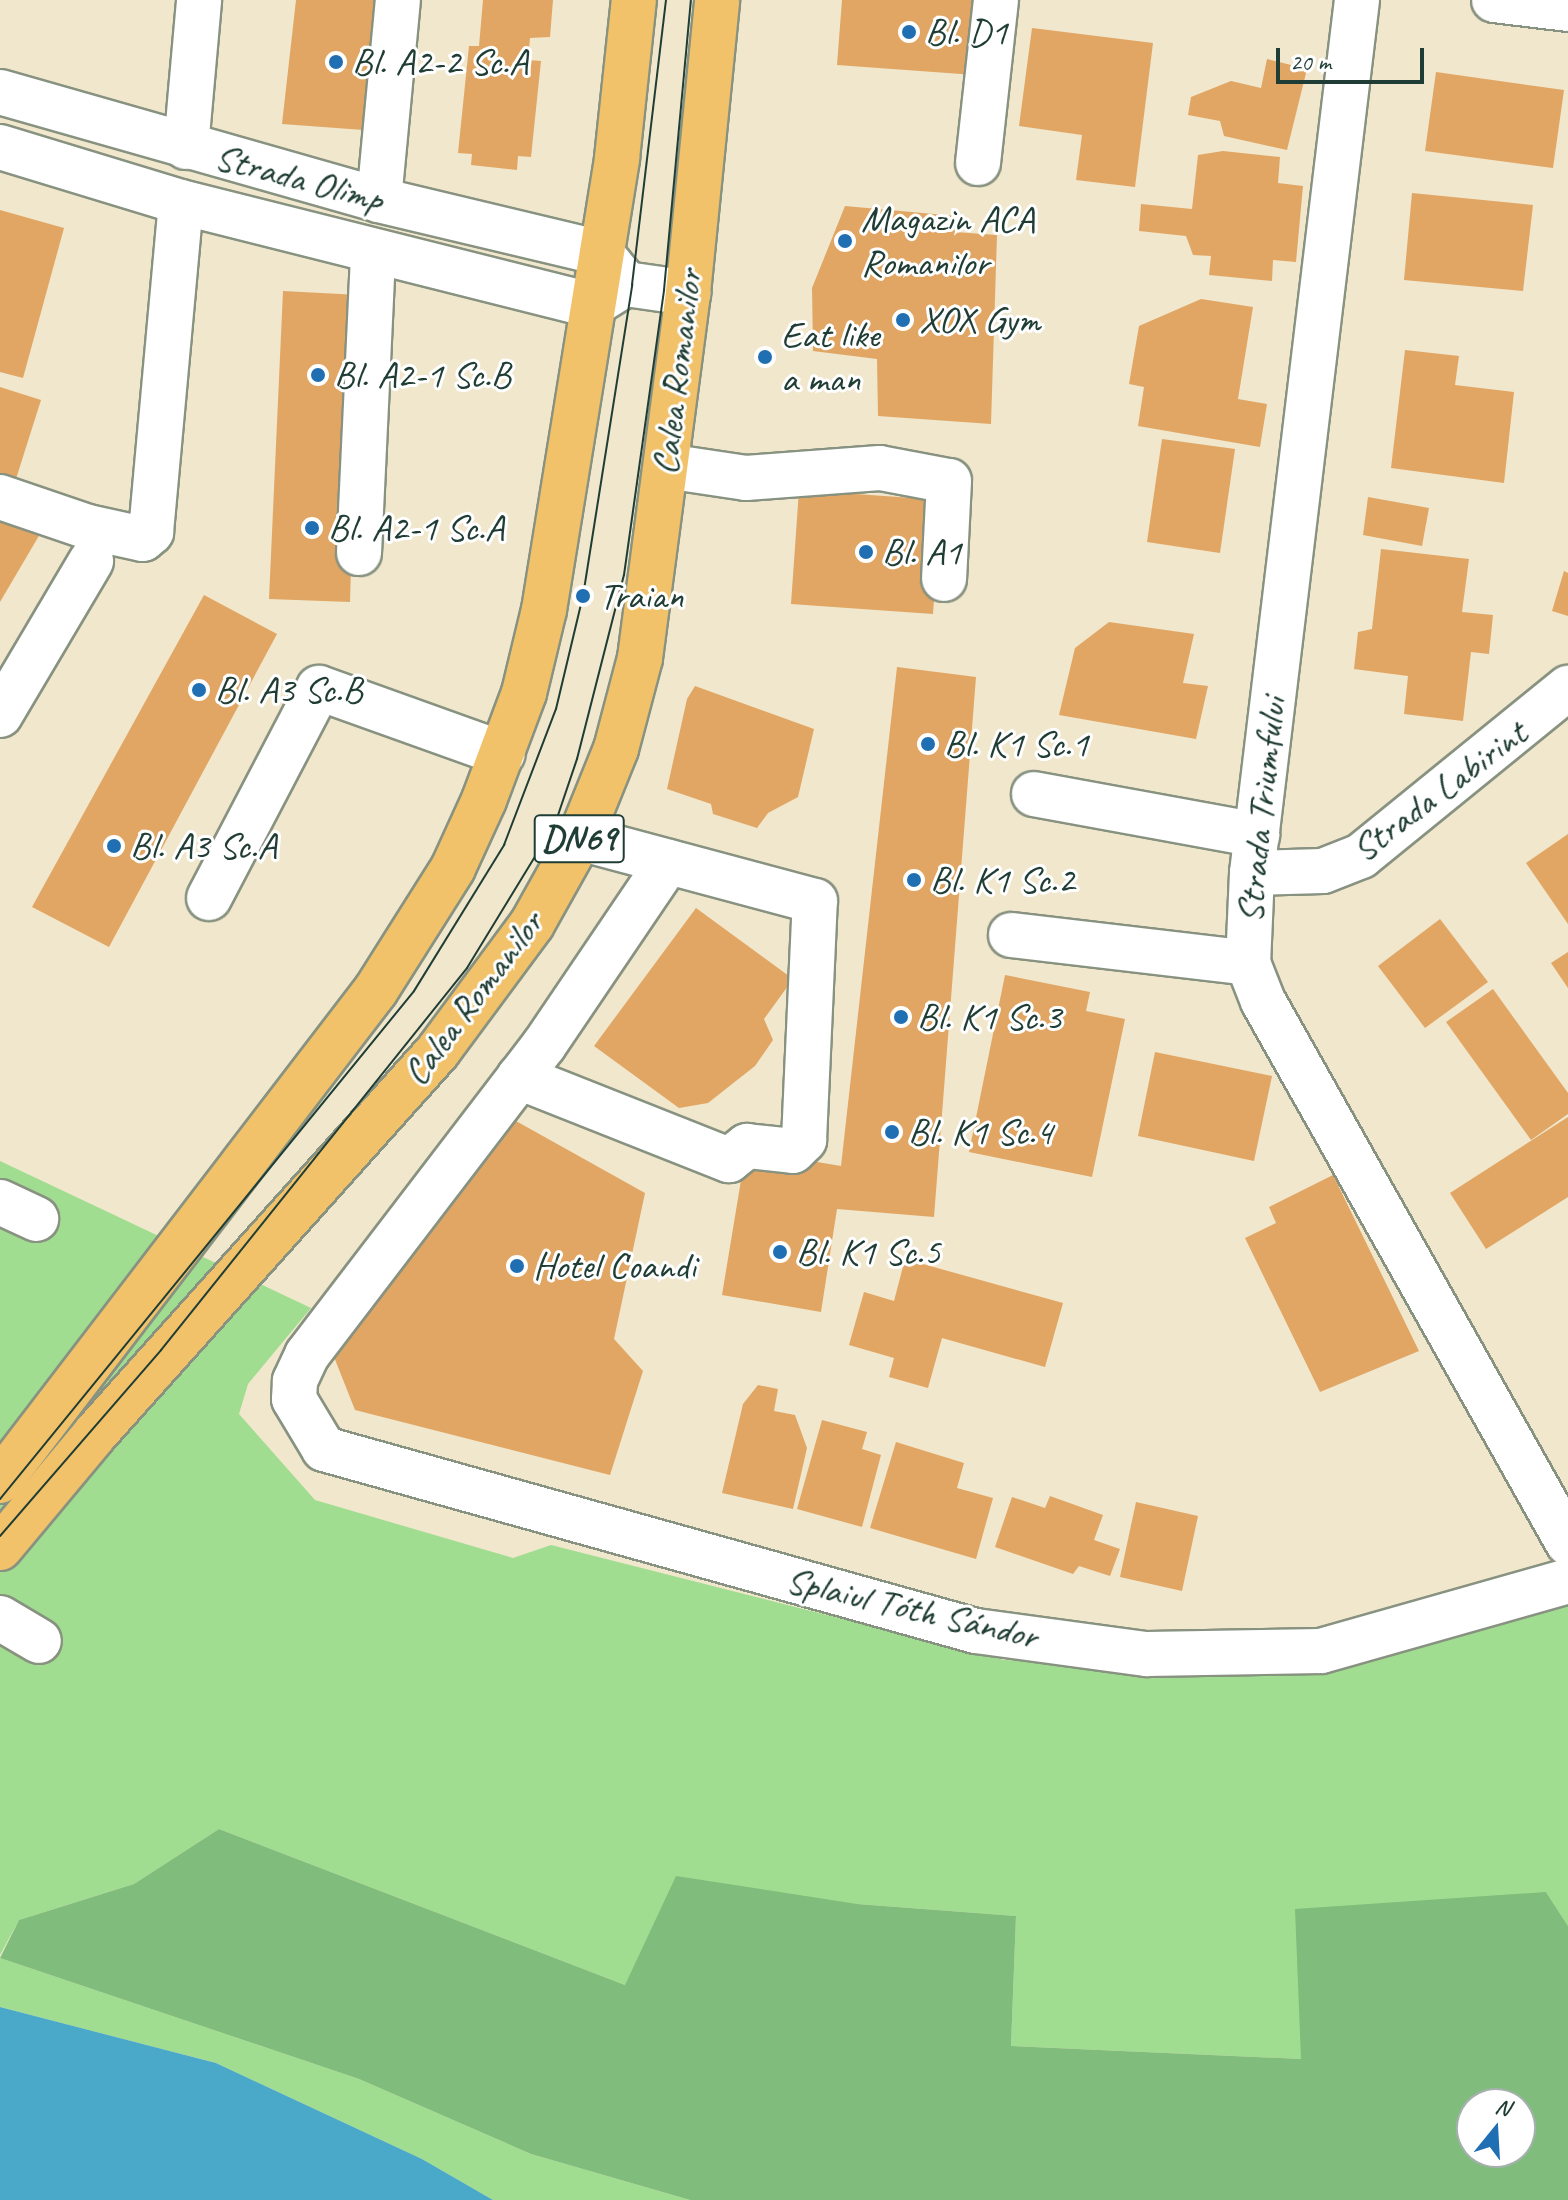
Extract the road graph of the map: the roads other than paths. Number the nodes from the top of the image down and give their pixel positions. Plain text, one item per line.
1 (199, 0) edge
2 (398, 0) edge
3 (634, 0) edge
4 (717, 0) edge
5 (996, 0) edge
6 (1357, 0) edge
7 (1494, 0) edge
8 (1568, 9) edge
9 (0, 92) edge
10 (0, 147) edge
11 (186, 147) junction
12 (978, 163) dead end
13 (379, 200) junction
14 (181, 202) junction
15 (373, 252) junction
16 (606, 281) junction
17 (688, 293) junction
18 (666, 466) junction
19 (0, 497) edge
20 (359, 553) dead end
21 (91, 561) dead end
22 (944, 579) dead end
23 (1568, 688) edge
24 (0, 715) edge
25 (503, 754) junction
26 (1034, 794) dead end
27 (580, 838) junction
28 (1254, 854) junction
29 (668, 862) junction
30 (209, 898) dead end
31 (1011, 935) dead end
32 (1248, 963) junction
33 (519, 1077) junction
34 (4, 1477) edge
35 (1568, 1543) edge
36 (0, 1548) edge
37 (1568, 1581) edge
38 (0, 1618) edge
39 (39, 1641) dead end

1 - 11 street
2 - 13 street
3 - 16 main road, DN69
4 - 17 main road, Calea Romanilor / DN69
5 - 12 street
6 - 28 street, Strada Triumfului
7 - 8 street
9 - 11 street, Strada Olimp
10 - 14 street, Strada Olimp
11 - 13 street, Strada Olimp
13 - 16 street, Strada Olimp
14 - 15 street, Strada Olimp
14 - 19 street
15 - 16 street, Strada Olimp
15 - 20 street
16 - 17 street
16 - 25 main road, DN69
17 - 18 main road, Calea Romanilor / DN69
18 - 22 street
18 - 27 main road, Calea Romanilor / DN69
21 - 24 street
23 - 28 street, Strada Labirint
25 - 30 street
25 - 34 main road, DN69
26 - 28 street, Strada Labirint
27 - 29 street
27 - 36 main road, Calea Romanilor / DN69
28 - 32 street, Strada Triumfului
29 - 33 street, Splaiul Tóth Sándor
29 - 33 street
31 - 32 street
32 - 35 street, Strada Triumfului
33 - 37 street, Splaiul Tóth Sándor
38 - 39 street

